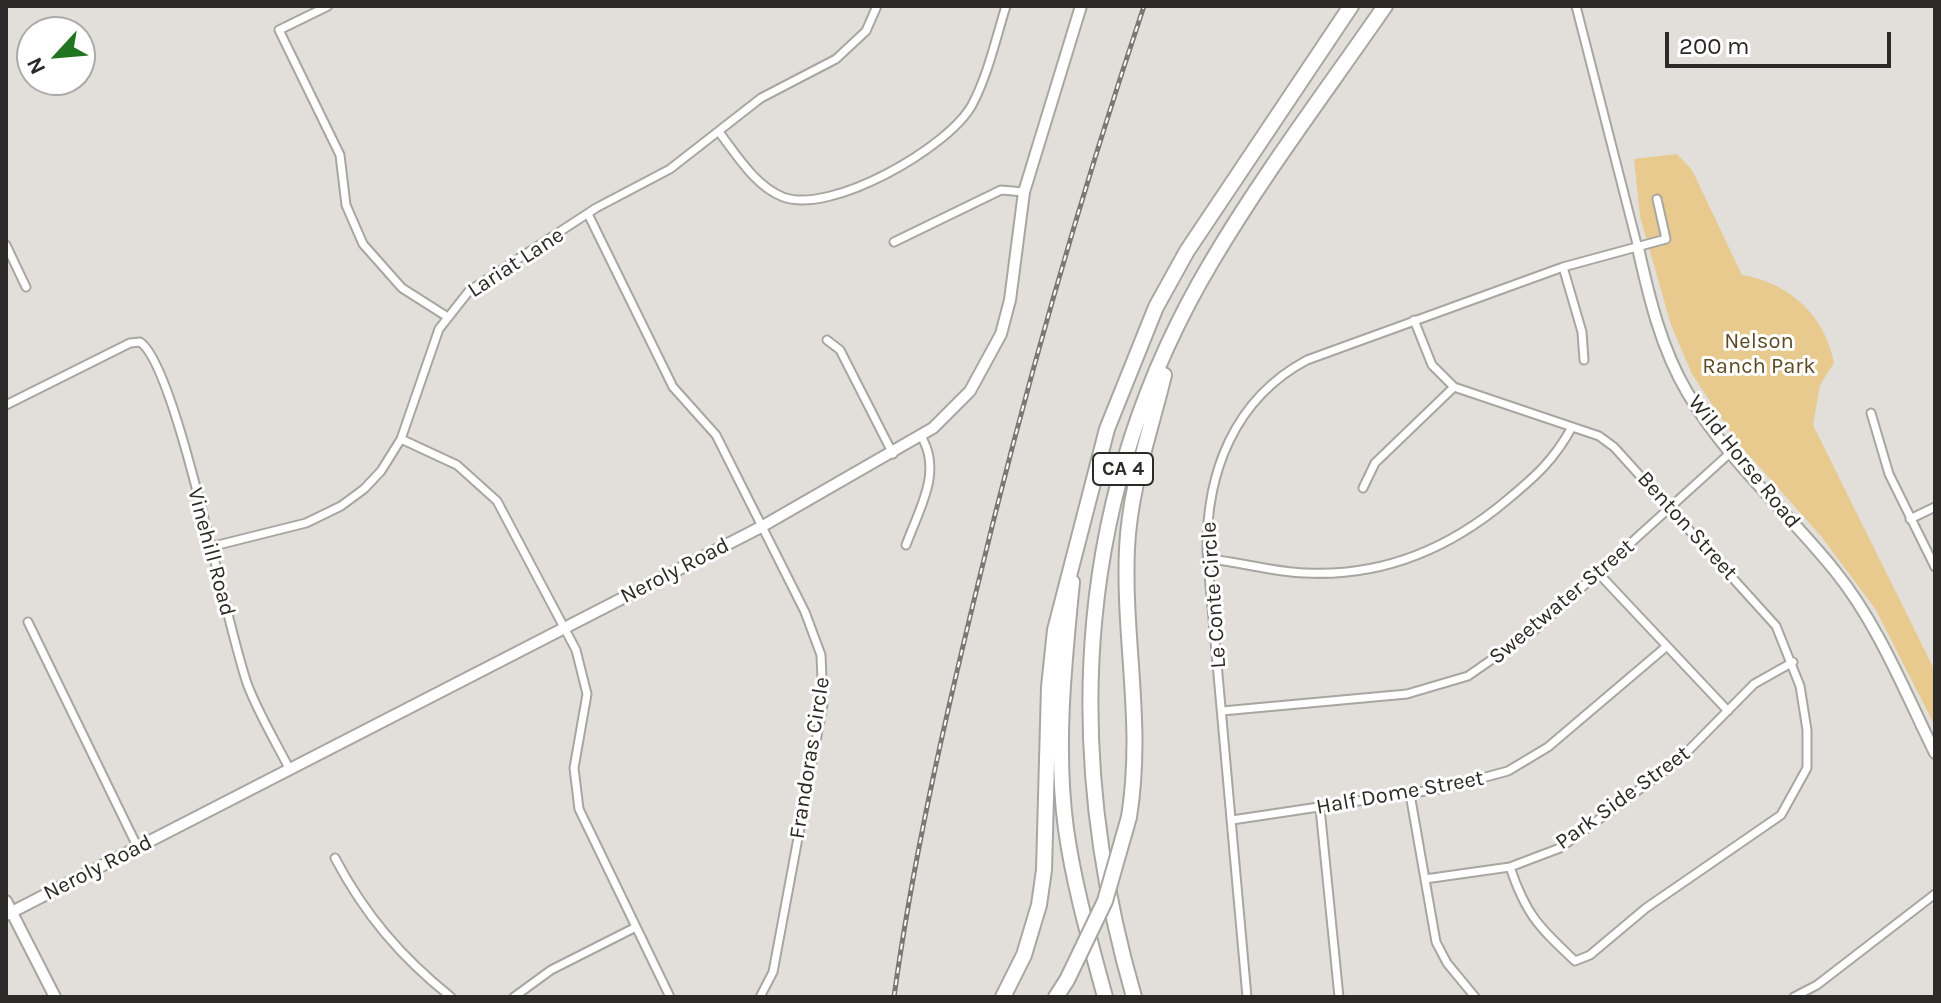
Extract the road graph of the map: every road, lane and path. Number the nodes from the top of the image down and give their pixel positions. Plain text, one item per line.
1 (328, 6) edge
2 (877, 6) edge
3 (1006, 6) edge
4 (1081, 6) edge
5 (1351, 6) edge
6 (1385, 6) edge
7 (1576, 6) edge
8 (719, 132) junction
9 (1024, 192) junction
10 (1657, 199) dead end
11 (588, 214) junction
12 (894, 242) dead end
13 (6, 245) edge
14 (1638, 248) junction
15 (1563, 267) junction
16 (26, 287) dead end
17 (446, 316) junction
18 (1414, 320) junction
19 (1173, 337) junction
20 (827, 340) dead end
21 (1584, 360) dead end
22 (1454, 387) junction
23 (6, 405) edge
24 (1871, 413) dead end
25 (1572, 427) junction
26 (921, 436) junction
27 (401, 439) junction
28 (1730, 453) junction
29 (893, 454) junction
30 (1363, 488) dead end
31 (1935, 507) edge
32 (1672, 508) junction
33 (1910, 519) junction
34 (761, 527) junction
35 (906, 545) dead end
36 (210, 547) junction
37 (1076, 554) junction
38 (1208, 559) junction
39 (1935, 567) edge
40 (1600, 575) junction
41 (28, 622) dead end
42 (564, 626) junction
43 (1667, 646) junction
44 (1793, 662) junction
45 (1222, 711) junction
46 (1728, 711) junction
47 (1935, 753) edge
48 (289, 768) junction
49 (1410, 794) junction
50 (1320, 808) junction
51 (1232, 820) junction
52 (138, 848) junction
53 (335, 858) dead end
54 (1510, 867) junction
55 (1425, 879) junction
56 (1935, 894) edge
57 (6, 901) edge
58 (9, 914) edge
59 (636, 927) junction
60 (55, 997) edge
61 (451, 997) edge
62 (514, 997) edge
63 (670, 997) edge
64 (760, 997) edge
65 (1003, 997) edge
66 (1056, 997) edge
67 (1105, 997) edge
68 (1134, 997) edge
69 (1247, 997) edge
70 (1339, 997) edge
71 (1475, 997) edge
72 (1794, 997) edge

1 - 17 street
2 - 8 street, Lariat Lane
3 - 8 street
4 - 9 street, Neroly Road
5 - 37 highway, CA 4
6 - 19 highway, CA 4
7 - 14 street, Wild Horse Road
8 - 11 street, Lariat Lane
9 - 12 street
9 - 26 street, Neroly Road
10 - 14 street, Le Conte Circle
11 - 17 street, Lariat Lane
11 - 34 street, Frandoras Circle
13 - 16 street
14 - 15 street, Le Conte Circle
14 - 28 street, Wild Horse Road
15 - 18 street, Le Conte Circle
15 - 21 street
17 - 27 street, Lariat Lane
18 - 22 street
18 - 38 street, Le Conte Circle
19 - 66 highway, bridge
19 - 68 highway, CA 4
20 - 29 street
22 - 25 street, Benton Street
22 - 30 street
23 - 36 street, Vinehill Road
24 - 33 street
25 - 32 street, Benton Street
25 - 38 street
26 - 29 street, Neroly Road
26 - 35 street
27 - 36 street, Lariat Lane
27 - 42 street
28 - 32 street, Sweetwater Street
28 - 47 street, Wild Horse Road
29 - 34 street, Neroly Road
31 - 33 street
32 - 40 street, Sweetwater Street
32 - 44 street, Benton Street
33 - 39 street
34 - 42 street, Neroly Road
34 - 64 street, Frandoras Circle
36 - 48 street, Vinehill Road
37 - 65 highway
37 - 67 highway, CA 4
38 - 45 street, Le Conte Circle
40 - 43 street
40 - 45 street, Sweetwater Street
41 - 52 street
42 - 48 street, Neroly Road
42 - 59 street
43 - 46 street
43 - 49 street, Half Dome Street
44 - 46 street, Park Side Street
44 - 54 street, Benton Street
45 - 51 street, Le Conte Circle
46 - 54 street, Park Side Street
48 - 52 street, Neroly Road
49 - 50 street, Half Dome Street
49 - 55 street
50 - 51 street, Half Dome Street
50 - 70 street
51 - 69 street, Le Conte Circle
52 - 58 street, Neroly Road
53 - 61 street
54 - 55 street, Park Side Street
55 - 71 street
56 - 72 street
57 - 58 street
58 - 60 street
59 - 62 street
59 - 63 street

